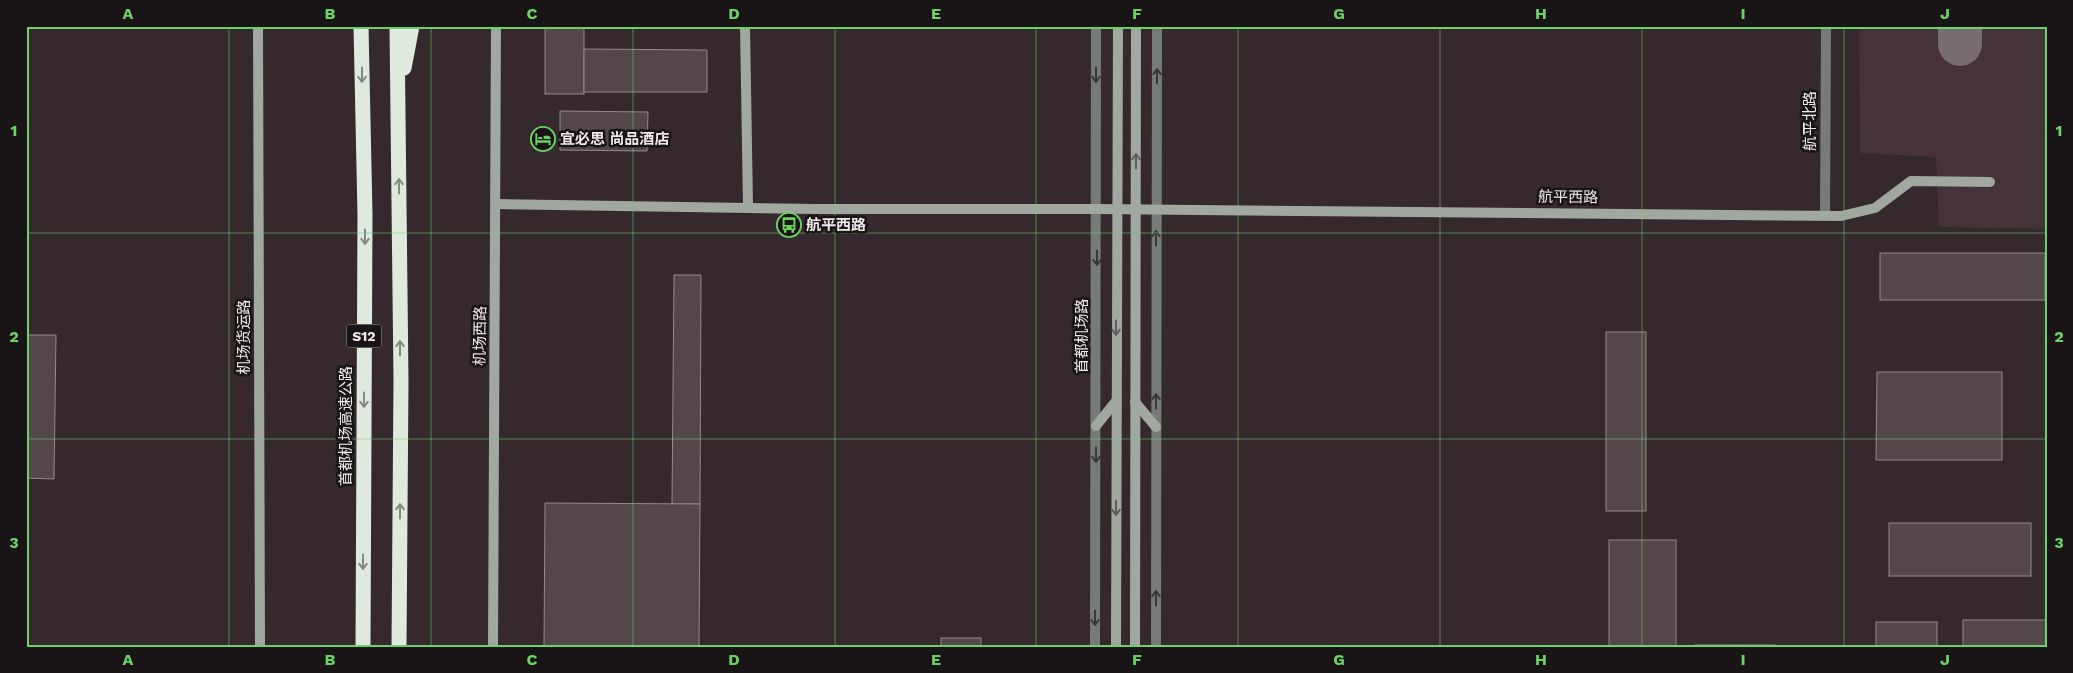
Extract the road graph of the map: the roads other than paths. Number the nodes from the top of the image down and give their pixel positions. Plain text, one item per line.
1 (258, 26) edge
2 (361, 26) edge
3 (397, 26) edge
4 (412, 26) edge
5 (496, 26) edge
6 (745, 26) edge
7 (1096, 26) edge
8 (1118, 26) edge
9 (1136, 26) edge
10 (1157, 26) edge
11 (1826, 26) edge
12 (399, 109) junction
13 (1990, 182) dead end
14 (496, 204) junction
15 (748, 207) junction
16 (1097, 209) junction
17 (1116, 209) junction
18 (1135, 209) junction
19 (1156, 210) junction
20 (1825, 215) junction
21 (1116, 401) junction
22 (1135, 402) junction
23 (1096, 426) junction
24 (1156, 427) junction
25 (260, 647) edge
26 (363, 647) edge
27 (399, 647) edge
28 (493, 647) edge
29 (1095, 647) edge
30 (1116, 647) edge
31 (1135, 647) edge
32 (1156, 647) edge

1 - 25 street, 机场货运路
2 -> 26 highway, 首都机场高速公路 / S12
3 - 12 highway, S12
4 - 12 highway
5 - 14 street, 机场西路
6 - 15 street
7 -> 16 street, 首都机场路
8 - 17 street
18 -> 9 street
19 -> 10 street
11 - 20 street, 航平北路
27 -> 12 highway, S12
13 - 20 street, 航平西路
14 - 15 street
14 - 28 street, 机场西路
15 - 16 street
16 - 17 street
16 -> 23 street, 首都机场路
17 - 18 street, 航平西路
17 -> 21 street
18 - 19 street, 航平西路
18 - 22 street
19 - 20 street, 航平西路
24 -> 19 street
21 - 23 street
21 -> 30 street
22 - 24 street
22 - 31 street
23 -> 29 street, 首都机场路
32 -> 24 street

